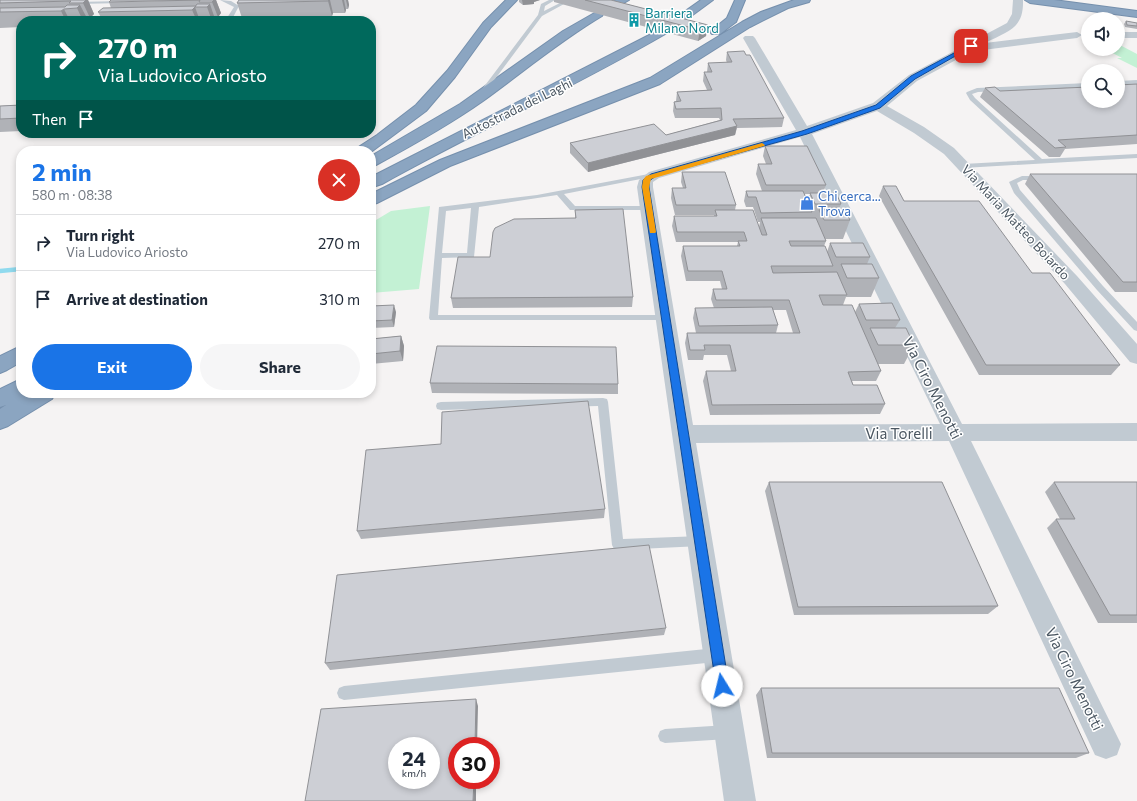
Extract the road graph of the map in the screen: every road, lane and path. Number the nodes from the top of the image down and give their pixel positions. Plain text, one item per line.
1 (222, 0) edge
2 (512, 0) edge
3 (553, 0) edge
4 (624, 0) edge
5 (708, 0) edge
6 (740, 0) edge
7 (805, 0) edge
8 (1018, 0) edge
9 (1031, 0) edge
10 (1098, 0) edge
11 (119, 2) junction
12 (126, 2) edge
13 (66, 4) edge
14 (562, 4) dead end
15 (1137, 5) edge
16 (111, 10) edge
17 (1137, 14) edge
18 (540, 15) junction
19 (232, 16) edge
20 (1036, 30) dead end
21 (994, 35) junction
22 (1056, 35) junction
23 (1081, 35) edge
24 (1081, 35) edge
25 (1125, 35) edge
26 (1137, 35) edge
27 (749, 38) dead end
28 (1021, 41) junction
29 (960, 51) junction
30 (1137, 82) edge
31 (1125, 83) edge
32 (1081, 85) edge
33 (602, 88) dead end
34 (573, 94) dead end
35 (479, 98) junction
36 (530, 101) junction
37 (878, 106) junction
38 (804, 132) junction
39 (370, 146) edge
40 (1137, 156) edge
41 (376, 159) edge
42 (1041, 162) junction
43 (963, 166) junction
44 (654, 175) junction
45 (1045, 178) edge
46 (376, 181) edge
47 (558, 193) junction
48 (376, 198) edge
49 (475, 205) junction
50 (649, 208) junction
51 (438, 256) junction
52 (666, 318) junction
53 (1137, 328) edge
54 (16, 356) edge
55 (1137, 357) edge
56 (0, 365) edge
57 (16, 390) edge
58 (36, 398) edge
59 (0, 399) edge
60 (440, 406) dead end
61 (0, 420) edge
62 (1137, 432) edge
63 (955, 433) junction
64 (685, 434) junction
65 (701, 541) junction
66 (718, 655) junction
67 (344, 693) dead end
68 (730, 732) junction
69 (665, 736) dead end
70 (1106, 744) dead end
71 (740, 801) edge

1 - 19 lane
2 - 39 highway
3 - 18 lane
4 - 35 highway, Autostrada dei Laghi
5 - 36 highway, Autostrada dei Laghi
6 - 33 highway
7 - 48 highway
8 - 21 street
9 - 17 highway
10 - 15 highway
11 - 12 lane
11 - 13 lane
11 - 16 lane
14 - 18 lane
18 - 35 lane
20 - 22 street
21 - 22 street
21 - 28 street
21 - 29 street
22 - 23 street
24 - 28 street
25 - 26 street
27 - 38 street, Via Ciro Menotti
28 - 29 street
29 - 37 street
30 - 31 lane
32 - 42 lane
34 - 36 highway
35 - 41 highway, Autostrada dei Laghi
36 - 46 highway, Autostrada dei Laghi
37 - 38 street
37 - 43 street, Via Maria Matteo Boiardo
38 - 44 street
38 - 63 street, Via Ciro Menotti
40 - 42 lane
42 - 43 lane
43 - 55 street, Via Maria Matteo Boiardo
44 - 47 lane
44 - 50 street
45 - 53 lane
47 - 49 lane
47 - 50 lane
49 - 51 lane
49 - 51 lane
50 - 52 street
51 - 52 lane
52 - 64 street
54 - 56 highway
57 - 59 highway
58 - 61 highway
60 - 65 lane
62 - 63 street, Via Torelli
63 - 64 street, Via Torelli
63 - 70 street, Via Ciro Menotti
64 - 65 street
65 - 66 street
66 - 67 lane
66 - 68 street
68 - 69 lane
68 - 71 street

